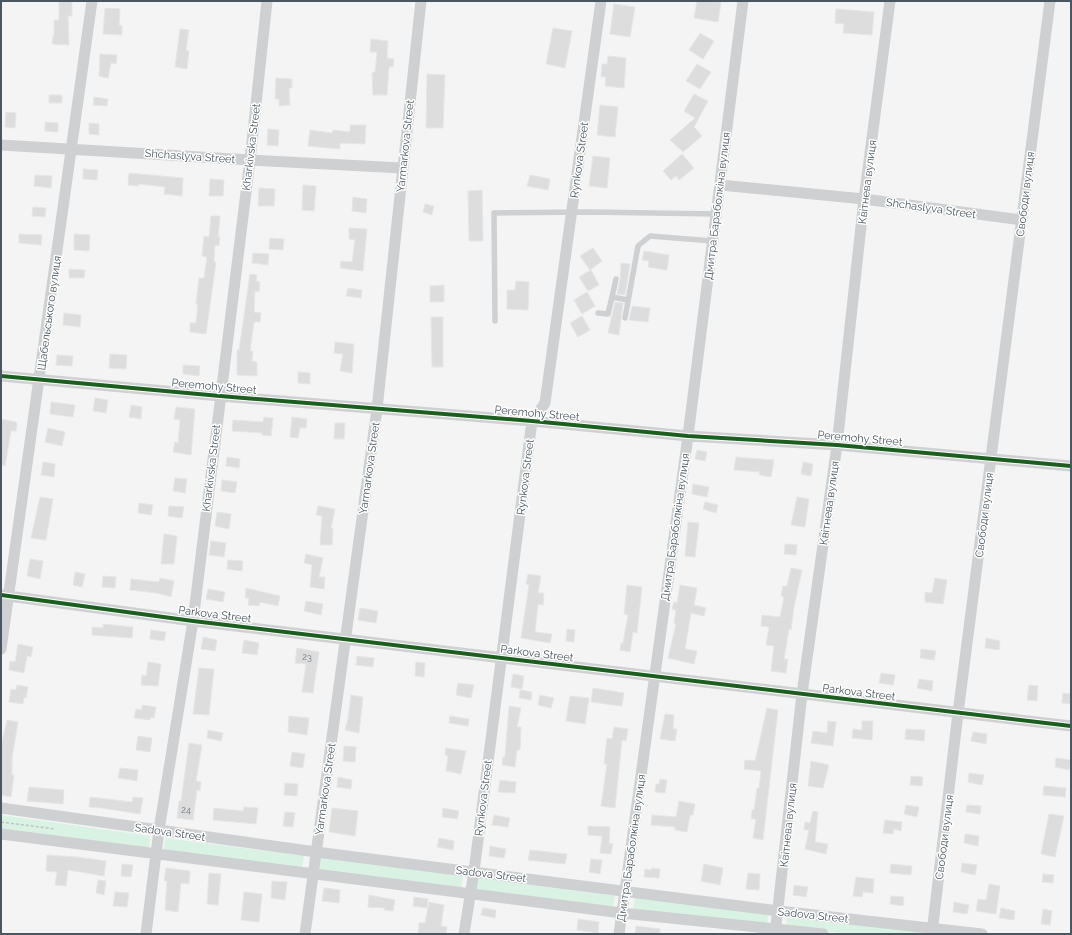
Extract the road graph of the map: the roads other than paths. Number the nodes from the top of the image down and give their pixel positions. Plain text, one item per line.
1 (92, 1) edge
2 (267, 1) edge
3 (421, 1) edge
4 (602, 1) edge
5 (743, 1) edge
6 (890, 1) edge
7 (1050, 1) edge
8 (1, 145) edge
9 (73, 148) junction
10 (250, 160) junction
11 (402, 168) junction
12 (720, 185) junction
13 (864, 199) junction
14 (572, 212) junction
15 (717, 214) junction
16 (1022, 220) junction
17 (713, 241) junction
18 (616, 279) dead end
19 (612, 297) junction
20 (628, 300) junction
21 (598, 313) dead end
22 (625, 318) dead end
23 (495, 321) dead end
24 (1, 376) edge
25 (39, 379) junction
26 (220, 396) junction
27 (377, 409) junction
28 (532, 421) junction
29 (688, 436) junction
30 (837, 445) junction
31 (991, 459) junction
32 (1071, 466) edge
33 (5, 596) edge
34 (193, 621) junction
35 (346, 638) junction
36 (1, 649) edge
37 (501, 658) junction
38 (655, 676) junction
39 (802, 694) junction
40 (958, 713) junction
41 (1071, 726) edge
42 (1, 808) edge
43 (159, 830) junction
44 (1, 834) edge
45 (316, 852) junction
46 (155, 854) junction
47 (474, 871) junction
48 (313, 874) junction
49 (626, 892) junction
50 (470, 894) junction
51 (779, 911) junction
52 (622, 913) junction
53 (932, 931) edge
54 (776, 932) edge
55 (146, 934) edge
56 (305, 934) edge
57 (464, 934) edge
58 (619, 934) edge
59 (823, 934) edge
60 (982, 934) edge

1 - 9 street, Щабельського вулиця
2 - 10 street, Kharkivska Street
3 - 11 street, Yarmarkova Street
4 - 14 street, Rynkova Street
5 - 12 street, Дмитра Бараболкіна вулиця
6 - 13 street, Квітнева вулиця
7 - 16 street, Свободи вулиця
8 - 9 street, Shchaslyva Street
9 - 10 street, Shchaslyva Street
9 - 25 street, Щабельського вулиця
10 - 11 street, Shchaslyva Street
10 - 26 street, Kharkivska Street
11 - 27 street, Yarmarkova Street
12 - 13 street, Shchaslyva Street
12 - 15 street, Дмитра Бараболкіна вулиця
13 - 16 street, Shchaslyva Street
13 - 30 street, Квітнева вулиця
14 - 15 lane
14 - 23 lane
14 - 28 street, Rynkova Street
15 - 17 street, Дмитра Бараболкіна вулиця
16 - 31 street, Свободи вулиця
17 - 20 lane
17 - 29 street, Дмитра Бараболкіна вулиця
18 - 19 lane
19 - 20 lane
19 - 21 lane
20 - 22 lane
24 - 25 street, Peremohy Street
25 - 26 street, Peremohy Street
25 - 33 street, Щабельського вулиця
26 - 27 street, Peremohy Street
26 - 34 street, Kharkivska Street
27 - 28 street, Peremohy Street
27 - 35 street, Yarmarkova Street
28 - 29 street, Peremohy Street
28 - 37 street, Rynkova Street
29 - 30 street, Peremohy Street
29 - 38 street, Дмитра Бараболкіна вулиця
30 - 31 street, Peremohy Street
30 - 39 street, Квітнева вулиця
31 - 32 street, Peremohy Street
31 - 40 street, Свободи вулиця
33 - 34 street, Parkova Street
33 - 36 street, Щабельського вулиця
34 - 35 street, Parkova Street
34 - 43 street, Kharkivska Street
35 - 37 street, Parkova Street
35 - 45 street, Yarmarkova Street
37 - 38 street, Parkova Street
37 - 47 street, Rynkova Street
38 - 39 street, Parkova Street
38 - 49 street, Дмитра Бараболкіна вулиця
39 - 40 street, Parkova Street
39 - 51 street, Квітнева вулиця
40 - 41 street, Parkova Street
40 - 53 street, Свободи вулиця
42 - 43 street, Sadova Street
43 - 45 street, Sadova Street
43 - 46 street, Kharkivska Street
44 - 46 street, Sadova Street
45 - 47 street, Sadova Street
45 - 48 street, Yarmarkova Street
46 - 48 street, Sadova Street
46 - 55 street, Kharkivska Street
47 - 49 street, Sadova Street
47 - 50 street, Rynkova Street
48 - 50 street, Sadova Street
48 - 56 street, Yarmarkova Street
49 - 51 street, Sadova Street
49 - 52 street, Дмитра Бараболкіна вулиця
50 - 52 street, Sadova Street
50 - 57 street, Rynkova Street
51 - 53 street, Sadova Street
51 - 54 street, Квітнева вулиця
52 - 54 street, Sadova Street
52 - 58 street, Дмитра Бараболкіна вулиця
53 - 60 street, Sadova Street
54 - 59 street, Sadova Street

